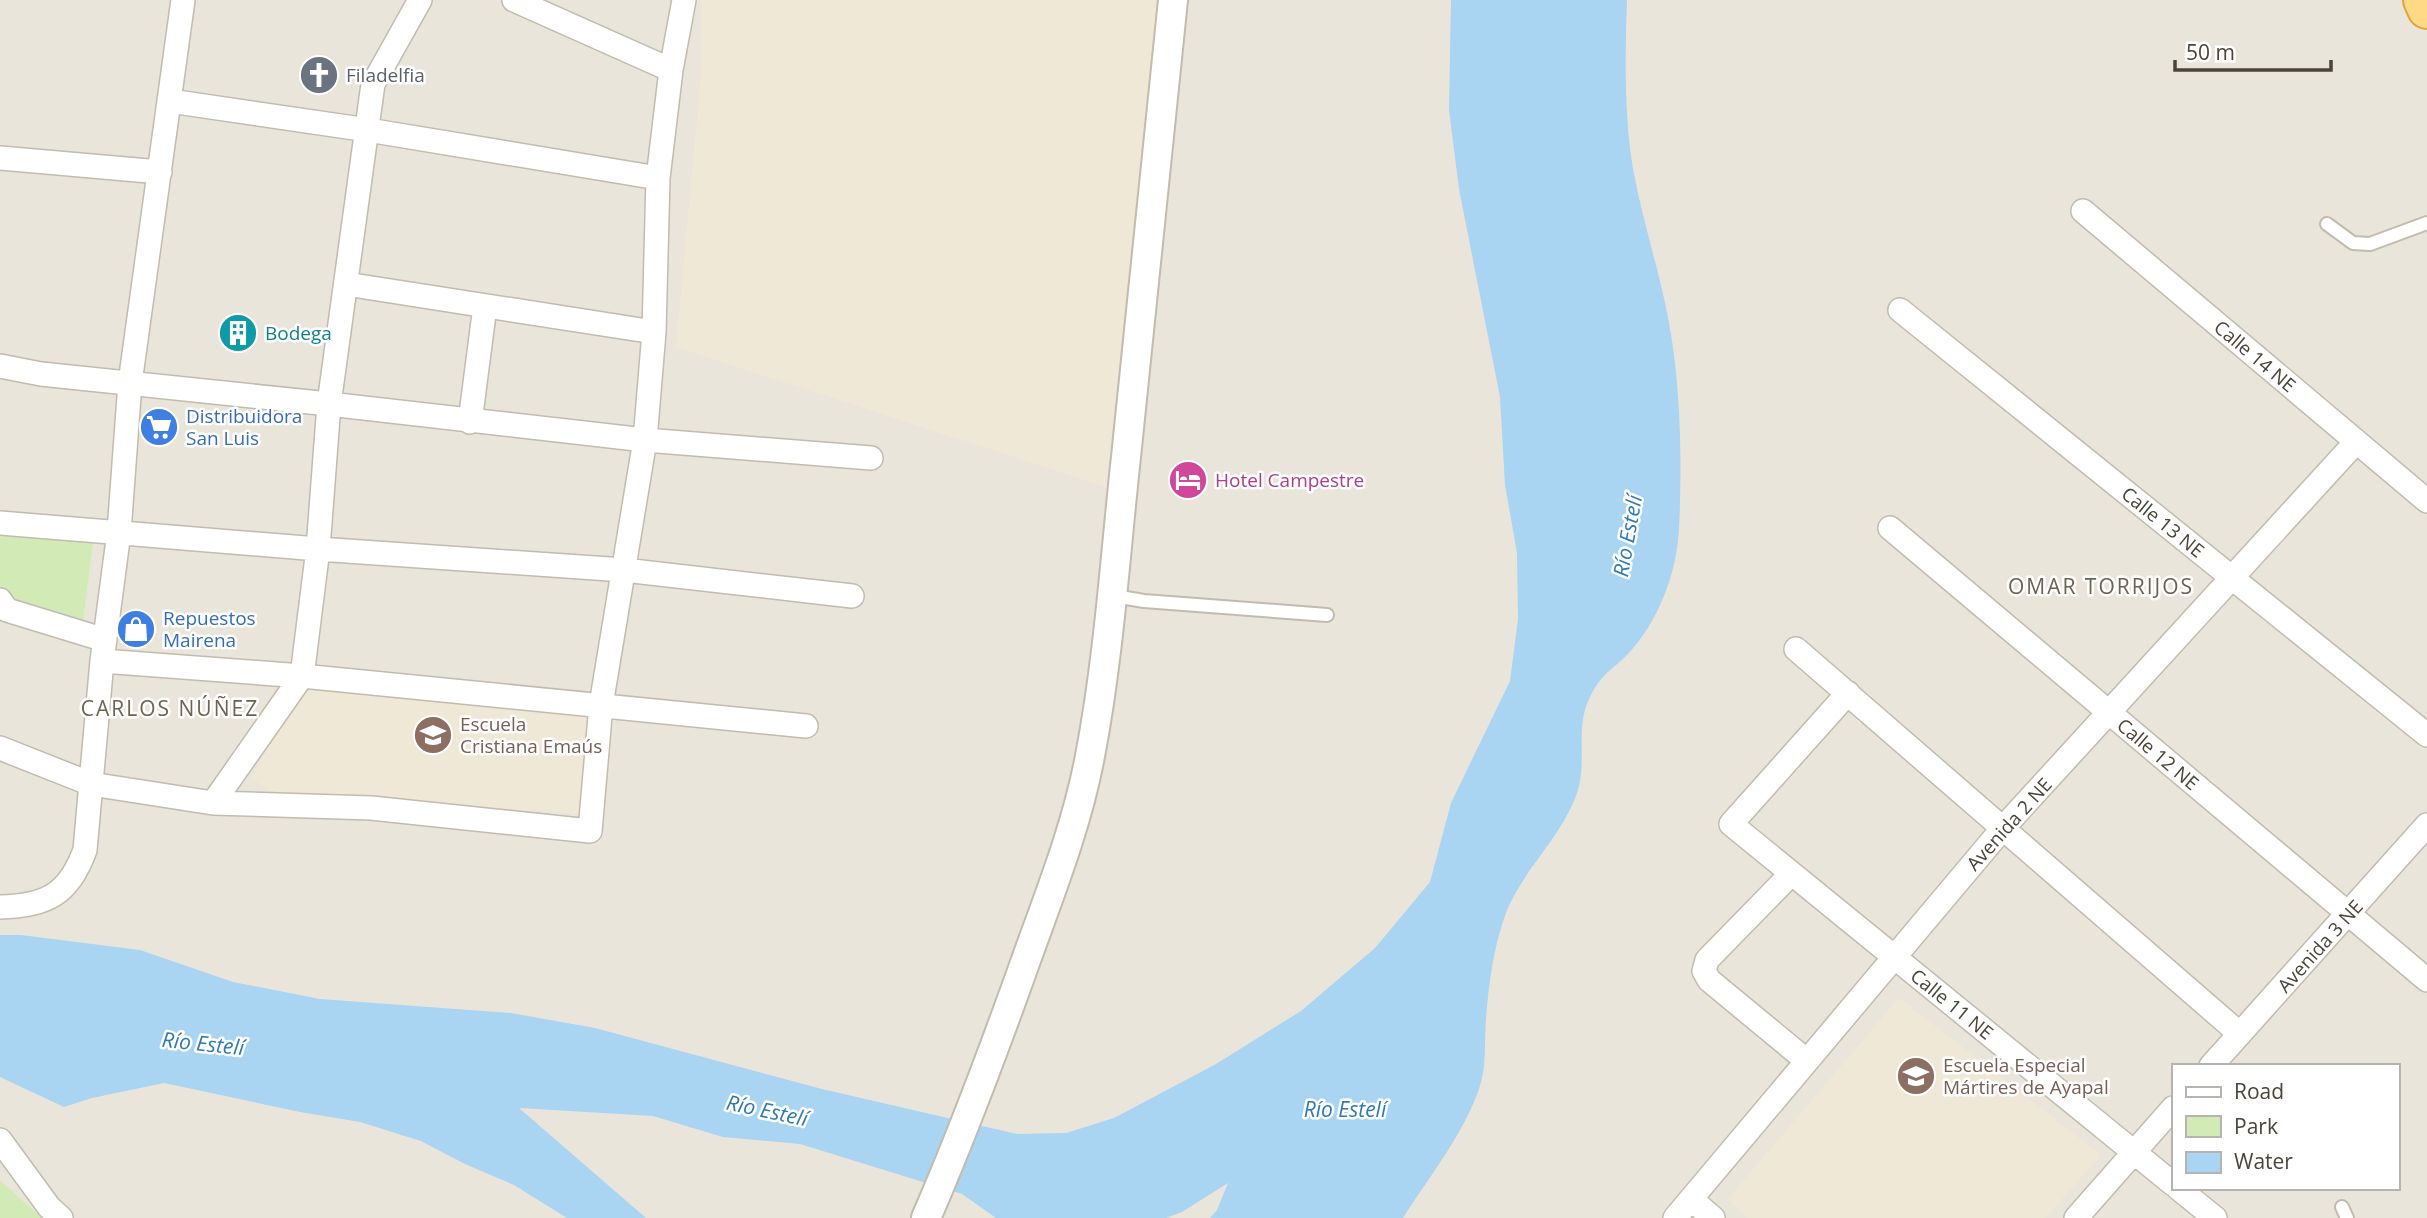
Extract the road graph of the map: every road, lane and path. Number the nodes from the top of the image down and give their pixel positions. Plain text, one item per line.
1 (183, 0) edge
2 (421, 0) edge
3 (514, 0) edge
4 (684, 0) edge
5 (1173, 0) edge
6 (2423, 0) edge
7 (2427, 9) edge
8 (671, 70) junction
9 (170, 102) junction
10 (368, 130) junction
11 (0, 158) edge
12 (160, 172) junction
13 (658, 178) junction
14 (2083, 211) dead end
15 (2427, 223) edge
16 (2327, 224) dead end
17 (346, 284) junction
18 (485, 306) junction
19 (1900, 310) dead end
20 (653, 332) junction
21 (0, 366) edge
22 (130, 383) junction
23 (329, 404) junction
24 (470, 422) junction
25 (645, 440) junction
26 (2356, 442) junction
27 (871, 458) dead end
28 (2427, 501) edge
29 (0, 523) edge
30 (1890, 528) dead end
31 (118, 532) junction
32 (318, 549) junction
33 (624, 570) junction
34 (2232, 578) junction
35 (852, 596) dead end
36 (1114, 596) junction
37 (0, 600) edge
38 (1327, 615) dead end
39 (1796, 649) dead end
40 (104, 651) junction
41 (302, 677) junction
42 (1848, 694) junction
43 (601, 705) junction
44 (2110, 713) junction
45 (806, 726) dead end
46 (2427, 734) edge
47 (0, 748) edge
48 (92, 784) junction
49 (213, 803) junction
50 (2427, 825) edge
51 (2003, 828) junction
52 (1791, 874) junction
53 (0, 907) edge
54 (2349, 914) junction
55 (1894, 957) junction
56 (2427, 980) edge
57 (2240, 1034) junction
58 (1807, 1061) junction
59 (2213, 1064) edge
60 (2172, 1109) edge
61 (0, 1140) edge
62 (2133, 1152) junction
63 (2172, 1183) edge
64 (2180, 1190) edge
65 (1691, 1199) junction
66 (930, 1211) edge
67 (61, 1218) edge
68 (1675, 1218) edge
69 (1713, 1218) edge
70 (2076, 1218) edge
71 (2215, 1218) edge

1 - 9 street
2 - 10 street
3 - 8 street
4 - 8 street
5 - 36 street
6 - 7 highway
8 - 13 street
9 - 10 street
9 - 12 street
10 - 13 street
10 - 17 street
11 - 12 street
12 - 22 street
13 - 20 street
14 - 26 street, Calle 14 NE
15 - 16 lane
17 - 18 street
17 - 23 street
18 - 20 street
18 - 24 street
19 - 34 street, Calle 13 NE
20 - 25 street
21 - 22 street
22 - 23 street
22 - 31 street
23 - 24 street
23 - 32 street
24 - 25 street
25 - 27 street
25 - 33 street
26 - 28 street, Calle 14 NE
26 - 34 street, Avenida 2 NE
29 - 31 street
30 - 44 street, Calle 12 NE
31 - 32 street
31 - 40 street
32 - 33 street
32 - 41 street
33 - 35 street
33 - 43 street
34 - 44 street, Avenida 2 NE
34 - 46 street, Calle 13 NE
36 - 38 lane
36 - 66 street
37 - 40 street
39 - 42 street
40 - 41 street
40 - 48 street
41 - 43 street
41 - 49 street
42 - 51 street
42 - 52 street, Calle 11 NE
43 - 45 street
43 - 49 street
44 - 51 street, Avenida 2 NE
44 - 54 street, Calle 12 NE
47 - 48 street
48 - 49 street
48 - 53 street
50 - 54 street, Avenida 3 NE
51 - 55 street, Avenida 2 NE
51 - 57 street
52 - 55 street, Calle 11 NE
52 - 58 street
54 - 56 street, Calle 12 NE
54 - 57 street, Avenida 3 NE
55 - 58 street, Avenida 2 NE
55 - 62 street, Calle 11 NE
57 - 59 street, Avenida 3 NE
58 - 65 street, Avenida 2 NE
60 - 62 street
61 - 67 street
62 - 63 street, Calle 11 NE
62 - 70 street
64 - 71 street
65 - 68 street, Avenida 2 NE
65 - 69 street

